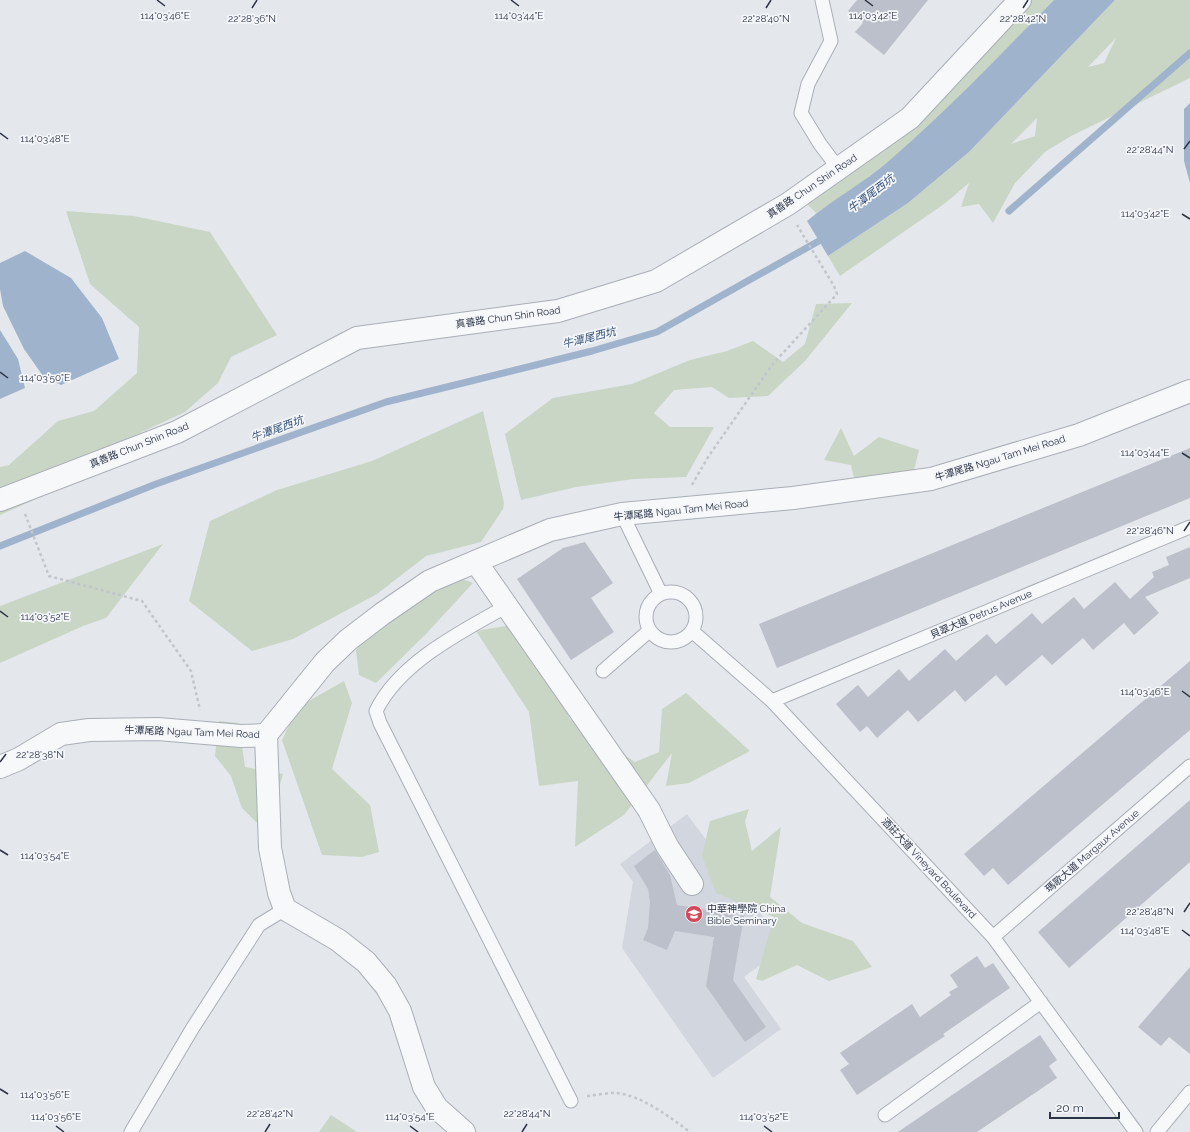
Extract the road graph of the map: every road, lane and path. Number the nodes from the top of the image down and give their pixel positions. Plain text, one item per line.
1 (822, 0) edge
2 (1020, 0) edge
3 (838, 168) junction
4 (786, 206) junction
5 (1190, 391) edge
6 (0, 500) edge
7 (688, 508) junction
8 (25, 513) dead end
9 (622, 514) junction
10 (1190, 527) edge
11 (476, 562) junction
12 (661, 594) junction
13 (506, 606) junction
14 (649, 631) junction
15 (692, 631) junction
16 (604, 671) dead end
17 (772, 701) junction
18 (204, 732) junction
19 (266, 735) junction
20 (1190, 766) edge
21 (0, 768) edge
22 (692, 884) dead end
23 (285, 909) junction
24 (993, 937) junction
25 (1041, 1002) junction
26 (1190, 1092) edge
27 (570, 1099) joint
28 (885, 1115) dead end
29 (132, 1132) edge
30 (464, 1132) edge
31 (690, 1132) edge
32 (1136, 1132) edge
33 (1157, 1132) edge

1 - 3 lane
2 - 3 street, 真善路 Chun Shin Road
3 - 4 street, 真善路 Chun Shin Road
4 - 6 street, 真善路 Chun Shin Road
4 - 7 path
5 - 7 street, 牛潭尾路 Ngau Tam Mei Road
7 - 9 street, 牛潭尾路 Ngau Tam Mei Road
8 - 18 path
9 - 11 street, 牛潭尾路 Ngau Tam Mei Road
9 - 12 lane
10 - 17 lane, 貝翠大道 Petrus Avenue
11 - 13 street
11 - 19 street, 牛潭尾路 Ngau Tam Mei Road
12 - 14 lane
12 - 15 lane
13 - 22 street
13 - 27 lane
14 - 15 lane
14 - 16 lane
15 - 17 lane, 酒莊大道 Vineyard Boulevard
17 - 24 lane, 酒莊大道 Vineyard Boulevard
18 - 19 street, 牛潭尾路 Ngau Tam Mei Road
18 - 21 street, 牛潭尾路 Ngau Tam Mei Road
19 - 23 street
20 - 24 lane, 瑪歌大道 Margaux Avenue
23 - 29 lane
23 - 30 street
24 - 25 lane, 酒莊大道 Vineyard Boulevard
25 - 28 lane
25 - 32 lane, 酒莊大道 Vineyard Boulevard
26 - 33 lane
27 - 31 path

